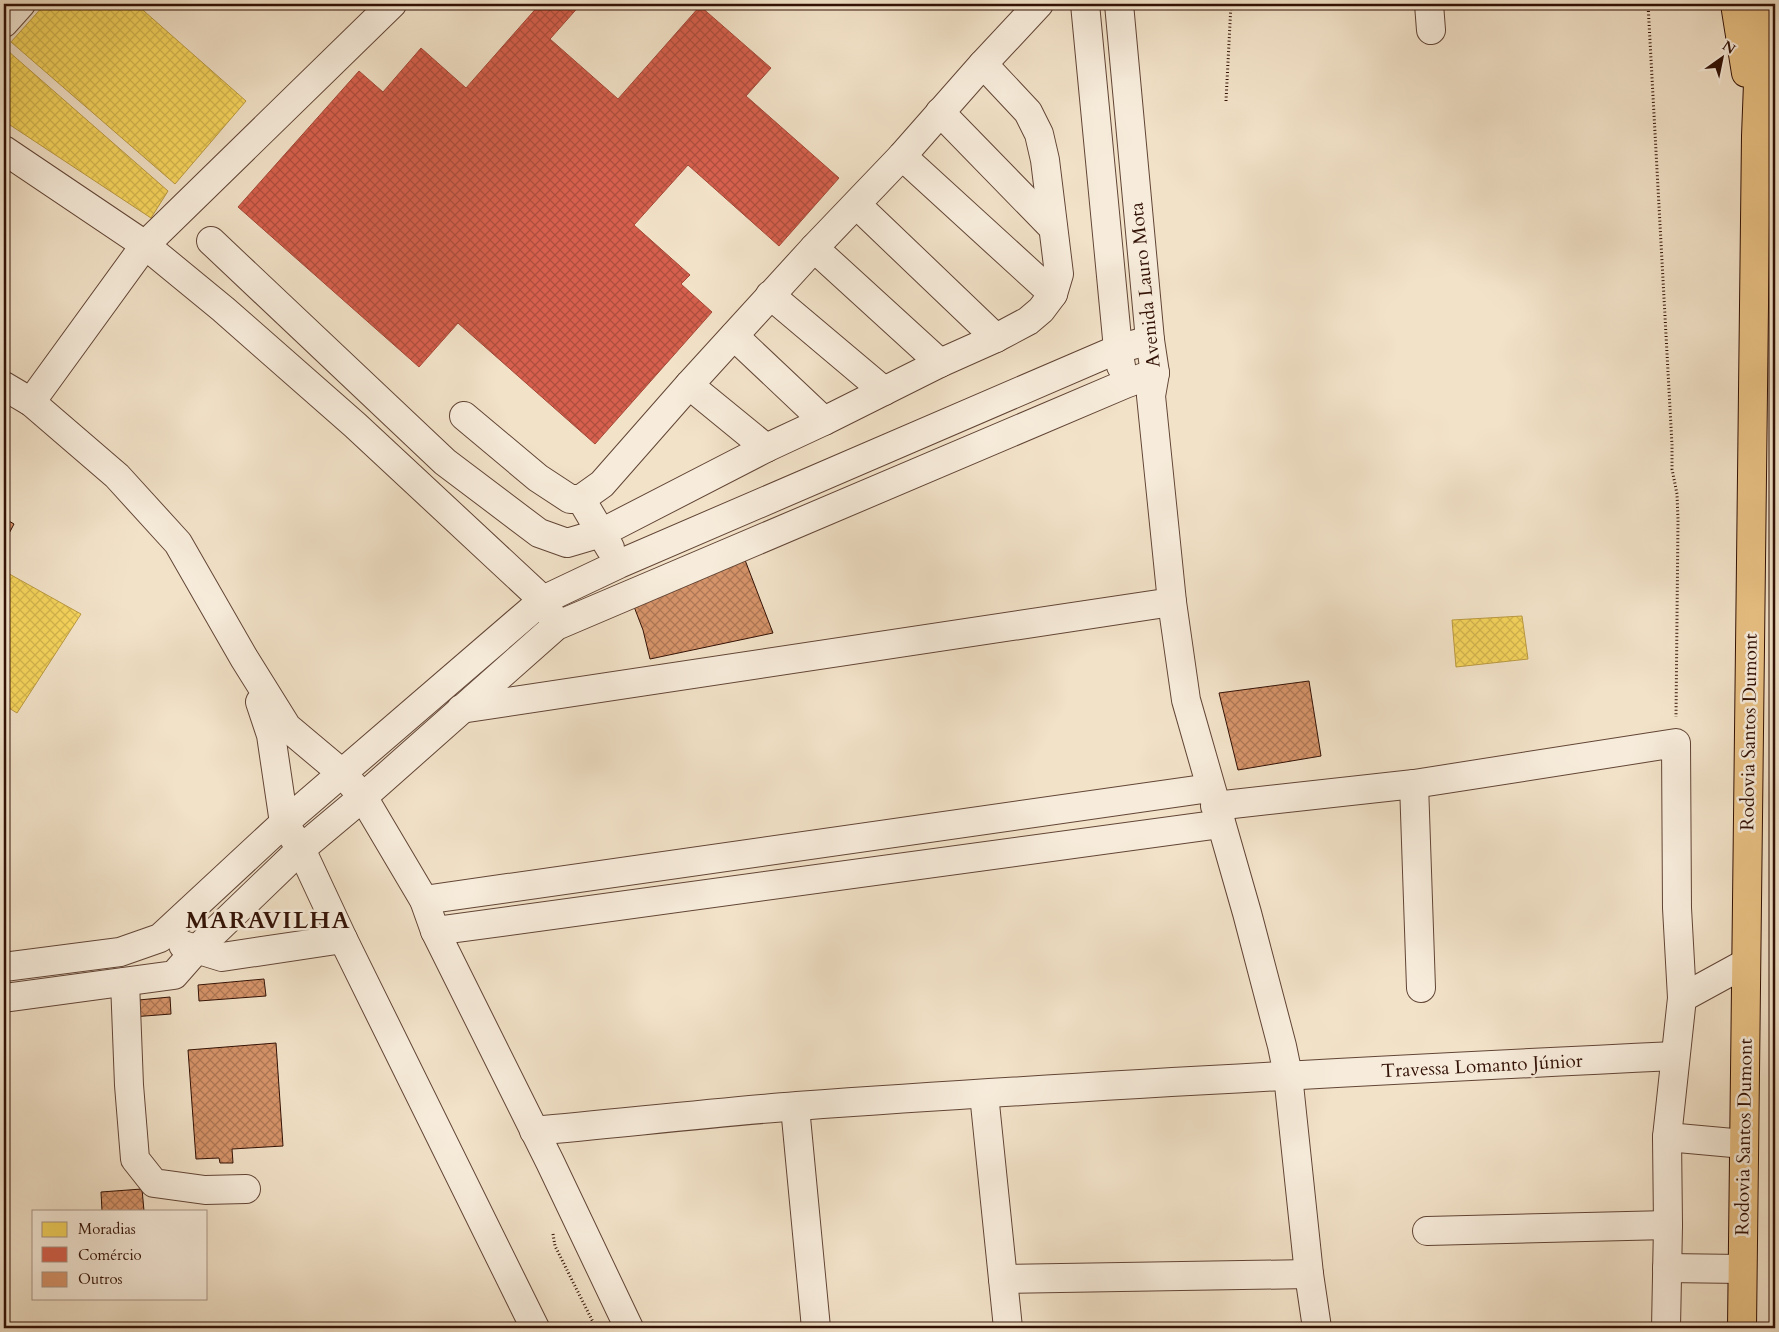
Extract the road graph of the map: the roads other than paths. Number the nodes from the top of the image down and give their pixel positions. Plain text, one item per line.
1 (21, 4) edge
2 (392, 4) edge
3 (1039, 4) edge
4 (1085, 4) edge
5 (1119, 4) edge
6 (1735, 4) edge
7 (1761, 4) edge
8 (4, 23) edge
9 (983, 64) junction
10 (940, 112) junction
11 (1756, 136) junction
12 (4, 150) edge
13 (902, 156) junction
14 (857, 205) junction
15 (1053, 228) junction
16 (211, 241) dead end
17 (145, 245) junction
18 (814, 248) junction
19 (1053, 294) junction
20 (770, 295) junction
21 (734, 336) junction
22 (996, 338) junction
23 (1150, 340) junction
24 (1118, 349) junction
25 (940, 363) junction
26 (1125, 384) junction
27 (1153, 384) junction
28 (688, 385) junction
29 (4, 386) edge
30 (884, 391) junction
31 (31, 402) junction
32 (464, 416) dead end
33 (824, 421) junction
34 (766, 448) junction
35 (581, 499) junction
36 (601, 533) junction
37 (619, 564) junction
38 (633, 594) junction
39 (543, 600) junction
40 (1172, 602) junction
41 (556, 626) junction
42 (244, 658) junction
43 (461, 709) junction
44 (343, 774) junction
45 (1414, 784) junction
46 (363, 798) junction
47 (1215, 806) junction
48 (284, 823) junction
49 (301, 849) junction
50 (424, 900) junction
51 (435, 931) junction
52 (160, 938) junction
53 (343, 939) junction
54 (196, 950) junction
55 (1746, 963) junction
56 (4, 967) edge
57 (126, 982) junction
58 (1421, 988) dead end
59 (4, 998) edge
60 (1682, 998) junction
61 (1675, 1056) junction
62 (1288, 1075) junction
63 (984, 1094) junction
64 (795, 1106) junction
65 (534, 1131) junction
66 (1667, 1137) junction
67 (1744, 1144) junction
68 (246, 1189) dead end
69 (1668, 1226) junction
70 (1427, 1232) dead end
71 (1667, 1268) junction
72 (1742, 1268) junction
73 (1309, 1274) junction
74 (1003, 1279) junction
75 (535, 1328) edge
76 (630, 1328) edge
77 (816, 1328) edge
78 (1008, 1328) edge
79 (1317, 1328) edge
80 (1666, 1328) edge
81 (1742, 1328) edge

1 - 8 street
2 - 17 street
3 - 9 street
4 - 24 street, Avenida Lauro Mota
5 - 23 street, Avenida Lauro Mota
6 - 11 highway, Rodovia Santos Dumont
7 - 11 highway, Rodovia Santos Dumont
9 - 10 street
9 - 15 street
10 - 13 street
10 - 15 street
11 - 55 highway, Rodovia Santos Dumont
12 - 17 street
13 - 14 street
13 - 19 street
14 - 18 street
14 - 22 street
15 - 19 street
16 - 36 street
17 - 31 street
17 - 39 street
18 - 20 street
18 - 25 street
19 - 22 street
20 - 21 street
20 - 30 street
21 - 28 street
21 - 33 street
22 - 25 street
23 - 24 street
23 - 27 street, Avenida Lauro Mota
24 - 26 street, Avenida Lauro Mota
24 - 37 street
25 - 30 street
26 - 27 street, Avenida Lauro Mota
26 - 38 street
27 - 40 street
28 - 34 street
28 - 35 street
29 - 31 street
30 - 33 street
31 - 42 street
32 - 35 street
33 - 34 street
34 - 36 street
35 - 36 street
36 - 37 street
37 - 38 street
37 - 39 street
38 - 41 street
39 - 41 street
39 - 44 street
40 - 43 street
40 - 47 street
41 - 43 street
42 - 44 street
42 - 48 street
43 - 46 street
44 - 46 street
44 - 48 street
45 - 47 street
45 - 58 street
45 - 60 street
46 - 49 street
46 - 50 street
47 - 50 street
47 - 51 street
47 - 62 street
48 - 49 street
48 - 52 street
49 - 53 street
49 - 54 street
50 - 51 street
51 - 65 street
52 - 54 street
52 - 56 street
53 - 54 street
53 - 75 street
54 - 57 street
55 - 60 street
55 - 67 highway, Rodovia Santos Dumont
57 - 59 street
57 - 68 street
60 - 61 street
61 - 62 street, Travessa Lomanto Júnior
61 - 66 street
62 - 63 street, Travessa Lomanto Júnior
62 - 73 street
63 - 64 street, Travessa Lomanto Júnior
63 - 74 street
64 - 65 street, Travessa Lomanto Júnior
64 - 77 street
65 - 76 street
66 - 67 street
66 - 69 street
67 - 72 highway, Rodovia Santos Dumont
69 - 70 street
69 - 71 street
71 - 72 street
71 - 80 street
72 - 81 highway, Rodovia Santos Dumont
73 - 74 street
73 - 79 street
74 - 78 street

